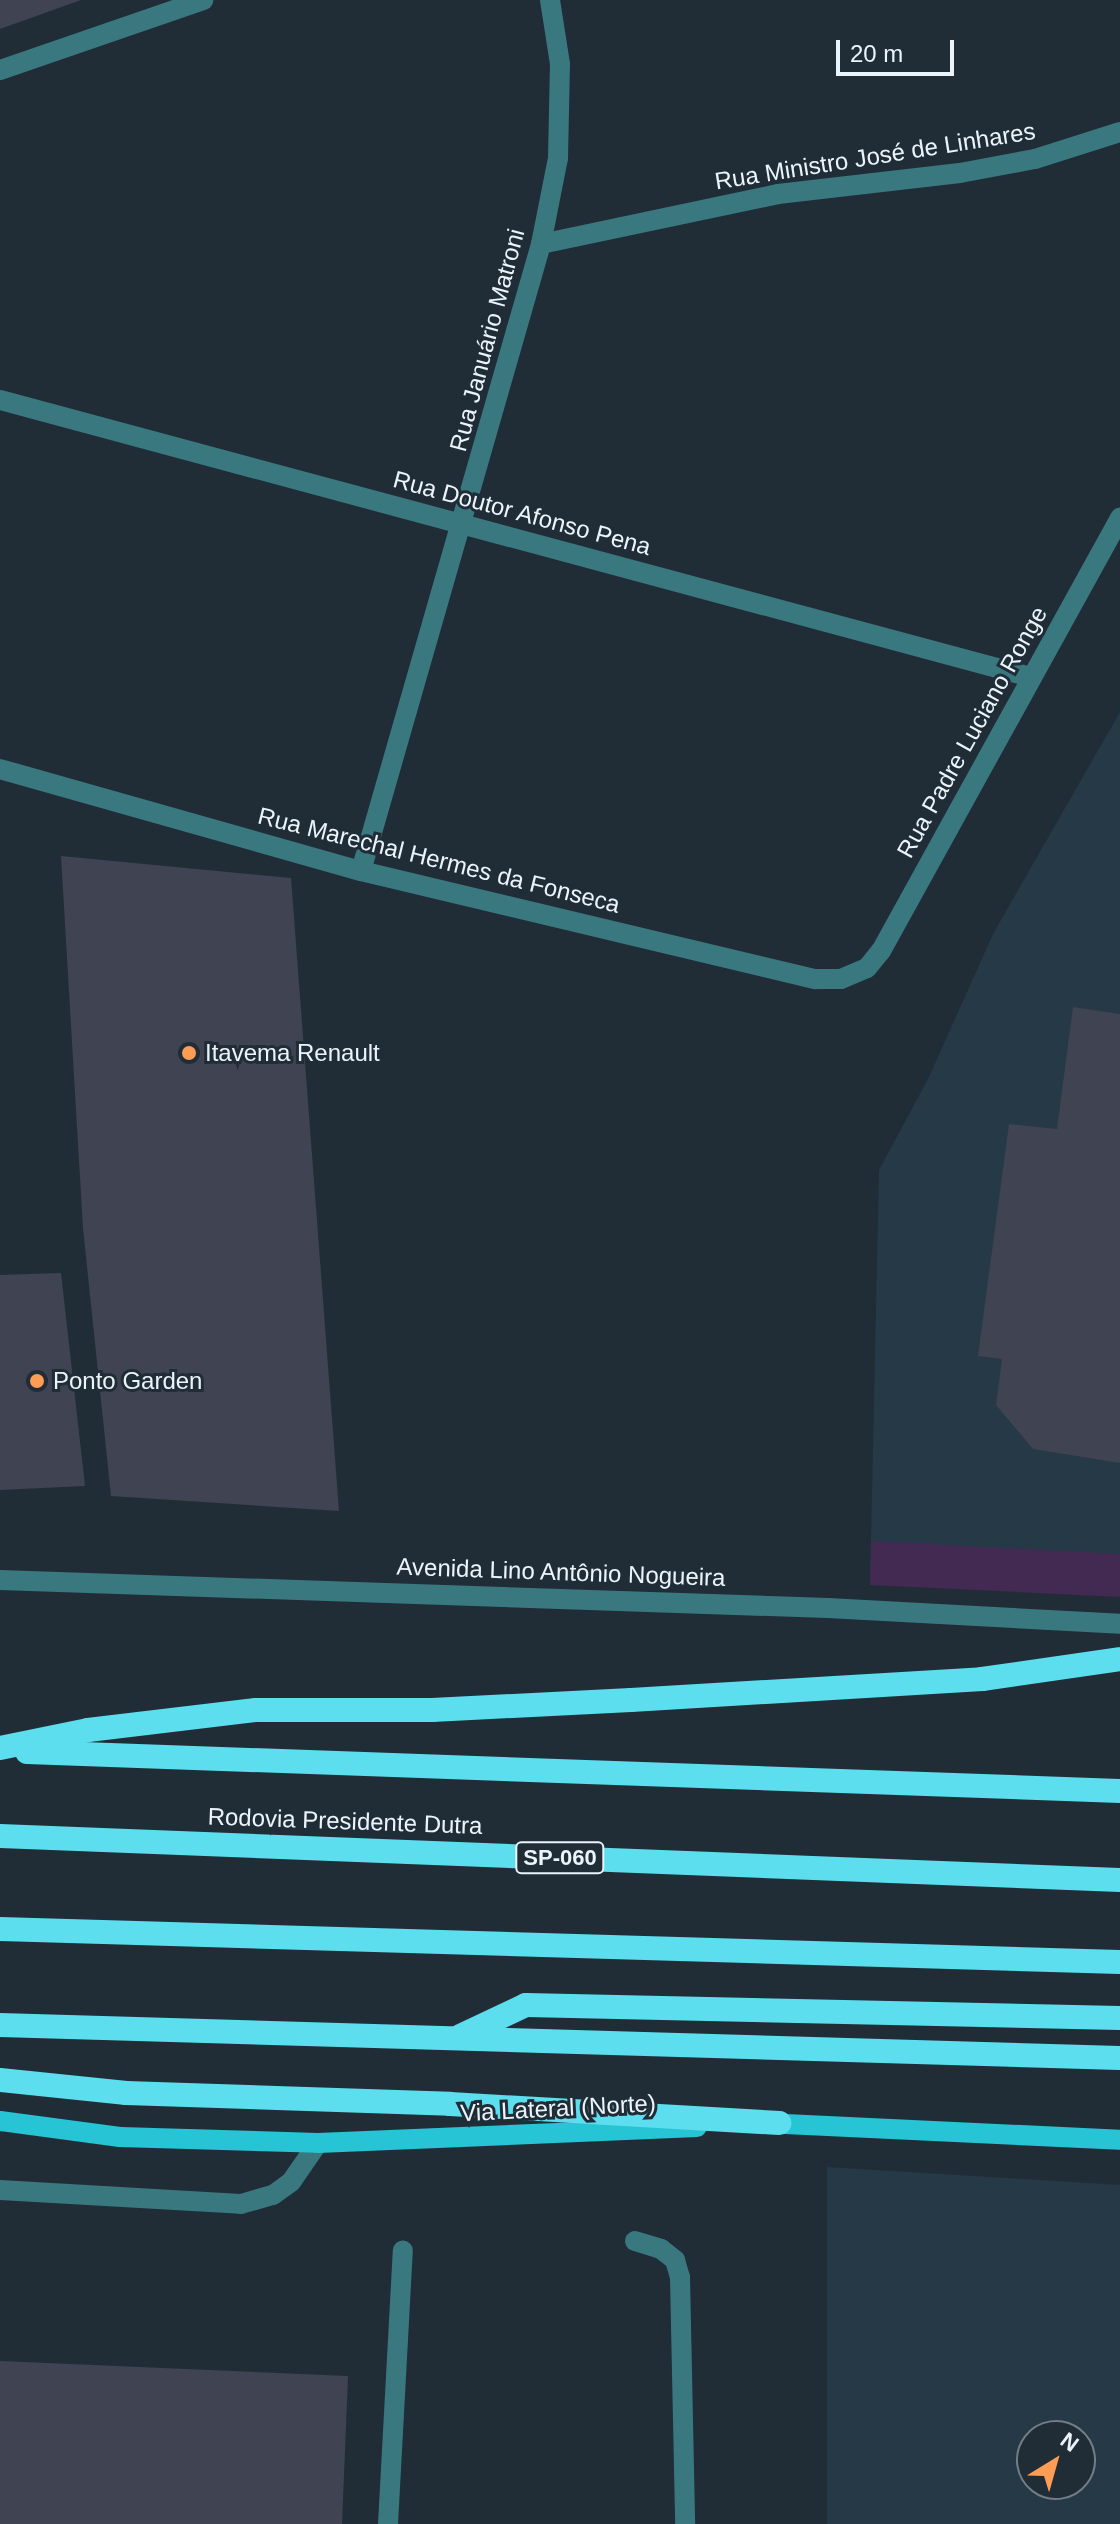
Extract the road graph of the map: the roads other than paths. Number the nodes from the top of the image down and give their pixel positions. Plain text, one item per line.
1 (203, 0) edge
2 (550, 0) edge
3 (0, 70) edge
4 (1120, 132) edge
5 (541, 244) junction
6 (0, 400) edge
7 (1120, 518) edge
8 (463, 524) junction
9 (1031, 677) junction
10 (0, 769) edge
11 (361, 871) junction
12 (867, 968) joint
13 (0, 1580) edge
14 (1120, 1624) edge
15 (1120, 1659) edge
16 (0, 1750) edge
17 (1120, 1791) edge
18 (0, 1836) edge
19 (1120, 1880) edge
20 (0, 1929) edge
21 (1120, 1962) edge
22 (1120, 2018) edge
23 (0, 2025) edge
24 (454, 2039) junction
25 (1120, 2058) edge
26 (0, 2080) edge
27 (0, 2121) edge
28 (779, 2123) junction
29 (1120, 2140) edge
30 (318, 2143) junction
31 (0, 2190) edge
32 (635, 2241) dead end
33 (403, 2250) dead end
34 (388, 2524) edge
35 (685, 2524) edge

1 - 3 street
2 - 5 street, Rua Januário Matroni
4 - 5 street, Rua Ministro José de Linhares
5 - 8 street, Rua Januário Matroni
6 - 8 street, Rua Doutor Afonso Pena
7 - 9 street, Rua Padre Luciano Ronge
8 - 9 street, Rua Doutor Afonso Pena
8 - 11 street, Rua Januário Matroni
9 - 12 street, Rua Padre Luciano Ronge
10 - 11 street, Rua Marechal Hermes da Fonseca
11 - 12 street, Rua Marechal Hermes da Fonseca
13 - 14 street, Avenida Lino Antônio Nogueira
15 - 16 highway
16 - 17 highway
18 - 19 highway, Rodovia Presidente Dutra / SP-060
20 - 21 highway
22 - 24 highway
23 - 24 highway
24 - 25 highway
26 - 28 highway
27 - 30 main road, Via Lateral (Norte)
28 - 29 main road, Via Lateral (Norte)
28 - 30 main road, Via Lateral (Norte)
30 - 31 street
32 - 35 street
33 - 34 street

